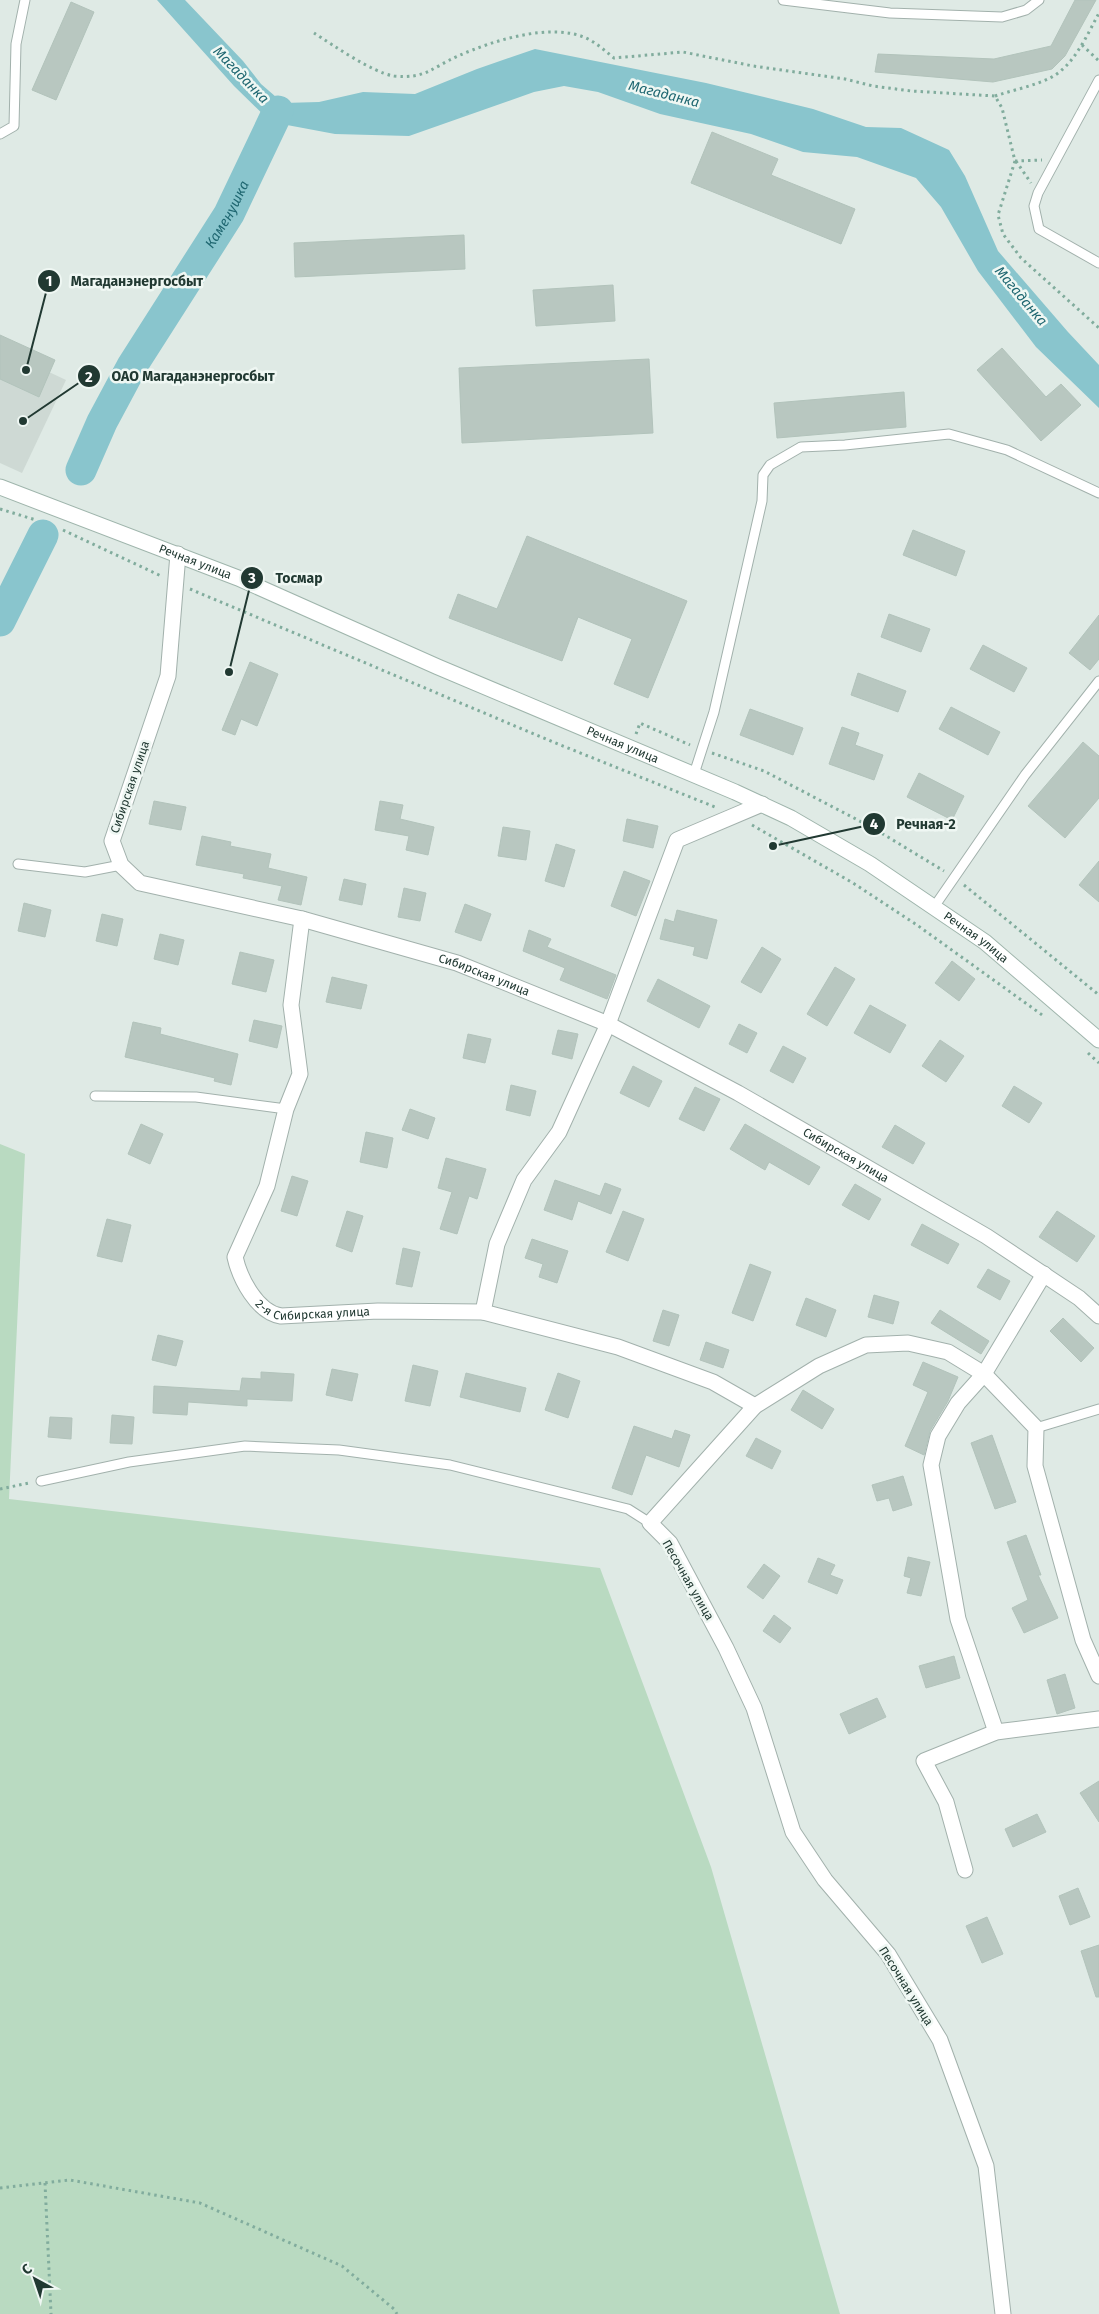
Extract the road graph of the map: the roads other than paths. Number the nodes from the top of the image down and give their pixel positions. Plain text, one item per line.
1 (25, 0) edge
2 (782, 0) edge
3 (1039, 0) edge
4 (1099, 80) edge
5 (0, 134) edge
6 (1099, 263) edge
7 (3, 488) edge
8 (1099, 493) edge
9 (178, 554) junction
10 (1099, 681) edge
11 (694, 774) junction
12 (762, 804) junction
13 (18, 864) dead end
14 (121, 865) junction
15 (934, 907) junction
16 (302, 919) junction
17 (608, 1024) junction
18 (1099, 1040) edge
19 (95, 1096) dead end
20 (286, 1109) junction
21 (1044, 1274) junction
22 (483, 1312) junction
23 (1099, 1316) edge
24 (984, 1374) junction
25 (755, 1406) junction
26 (1099, 1409) edge
27 (1036, 1428) junction
28 (41, 1481) road end
29 (650, 1523) junction
30 (1099, 1676) edge
31 (1099, 1719) edge
32 (996, 1732) junction
33 (966, 1870) dead end
34 (1003, 2314) edge

1 - 5 lane
2 - 3 lane
4 - 6 lane
7 - 9 street, Речная улица
8 - 11 lane
9 - 11 street, Речная улица
9 - 14 street, Сибирская улица
10 - 15 lane
11 - 12 street, Речная улица
12 - 15 street, Речная улица
12 - 17 street
13 - 14 lane
14 - 16 street, Сибирская улица
15 - 18 street, Речная улица
16 - 17 street, Сибирская улица
16 - 20 street, 2-я Сибирская улица
17 - 21 street, Сибирская улица
17 - 22 street
19 - 20 lane
20 - 22 street, 2-я Сибирская улица
21 - 23 street, Сибирская улица
21 - 24 street
22 - 25 street, 2-я Сибирская улица
24 - 25 street
24 - 27 street
24 - 32 street
25 - 29 street
26 - 27 lane
27 - 30 street
28 - 29 lane
29 - 34 street, Песочная улица
31 - 32 street
32 - 33 street

